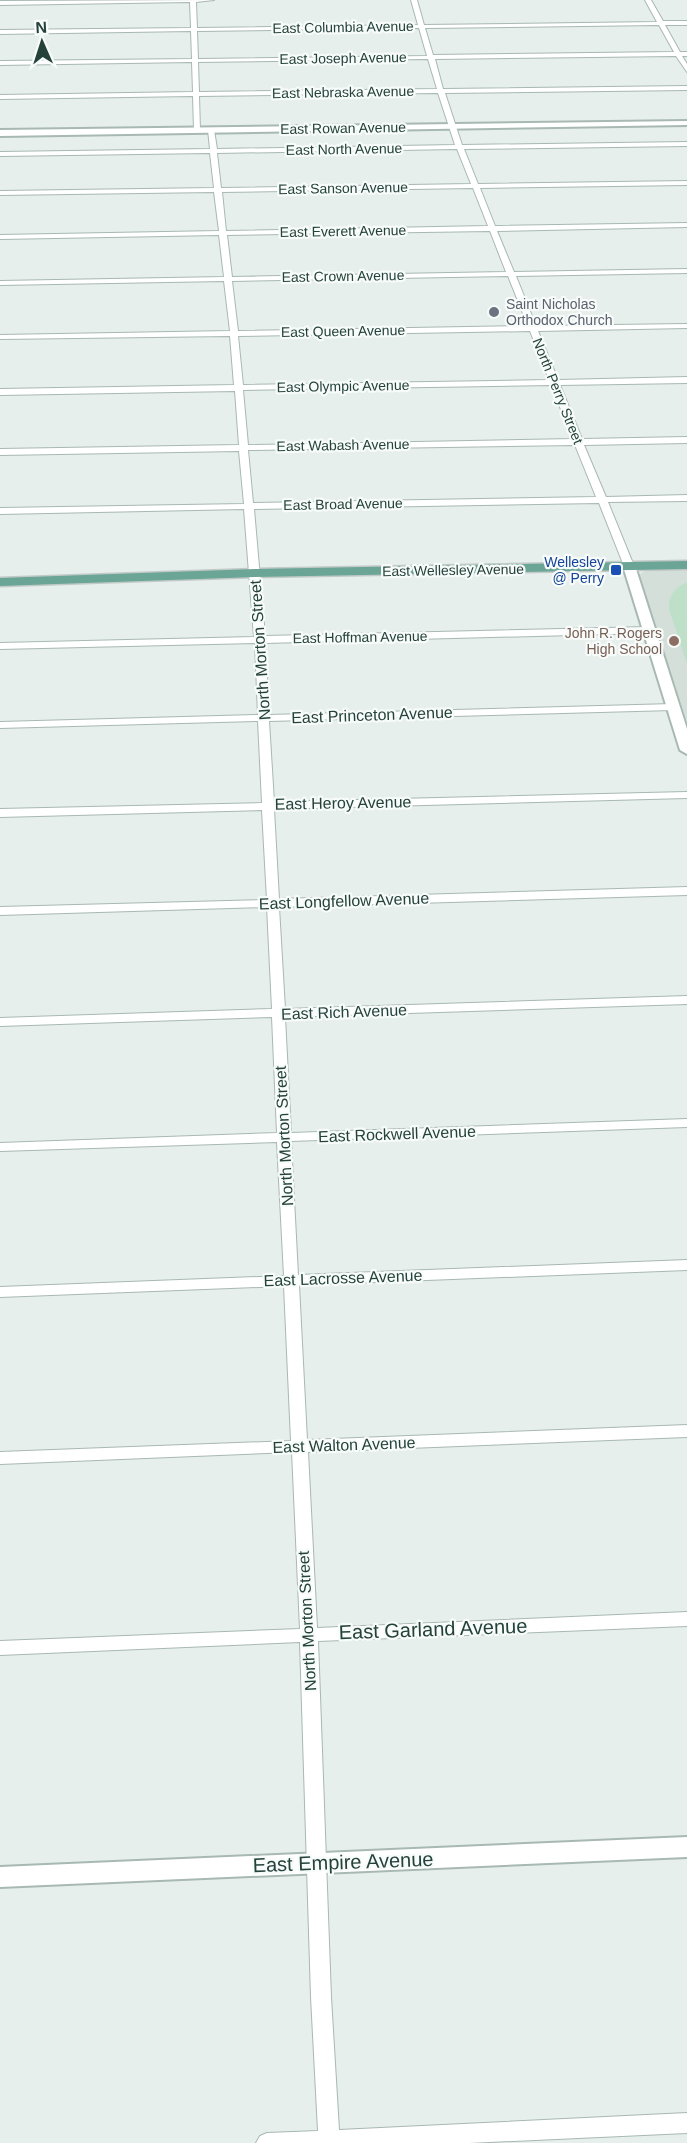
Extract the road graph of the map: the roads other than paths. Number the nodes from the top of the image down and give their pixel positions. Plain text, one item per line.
1 (193, 0) edge
2 (211, 0) edge
3 (414, 0) edge
4 (648, 0) edge
5 (0, 3) edge
6 (687, 23) edge
7 (660, 24) junction
8 (421, 26) junction
9 (194, 29) junction
10 (0, 32) edge
11 (678, 54) junction
12 (687, 54) edge
13 (430, 57) junction
14 (195, 60) junction
15 (0, 63) edge
16 (687, 69) edge
17 (687, 88) edge
18 (441, 90) junction
19 (195, 94) junction
20 (0, 97) edge
21 (687, 123) edge
22 (451, 126) junction
23 (197, 130) junction
24 (211, 130) junction
25 (0, 133) edge
26 (687, 144) edge
27 (460, 147) junction
28 (214, 151) junction
29 (0, 154) edge
30 (687, 183) edge
31 (476, 186) junction
32 (219, 190) junction
33 (0, 194) edge
34 (687, 225) edge
35 (492, 228) junction
36 (224, 233) junction
37 (0, 237) edge
38 (687, 271) edge
39 (511, 273) junction
40 (229, 279) junction
41 (0, 283) edge
42 (687, 326) edge
43 (532, 328) junction
44 (234, 333) junction
45 (0, 337) edge
46 (687, 380) edge
47 (554, 382) junction
48 (239, 387) junction
49 (0, 392) edge
50 (687, 440) edge
51 (579, 441) junction
52 (243, 447) junction
53 (0, 452) edge
54 (687, 498) edge
55 (602, 499) junction
56 (248, 506) junction
57 (0, 511) edge
58 (687, 565) edge
59 (628, 566) junction
60 (0, 573) edge
61 (255, 573) junction
62 (0, 582) edge
63 (649, 630) junction
64 (260, 640) junction
65 (0, 646) edge
66 (673, 707) junction
67 (264, 718) junction
68 (0, 725) edge
69 (687, 750) edge
70 (687, 795) edge
71 (268, 805) junction
72 (0, 813) edge
73 (687, 891) edge
74 (273, 903) junction
75 (0, 911) edge
76 (687, 1000) edge
77 (278, 1014) junction
78 (0, 1022) edge
79 (687, 1123) edge
80 (284, 1138) junction
81 (0, 1147) edge
82 (687, 1265) edge
83 (291, 1280) junction
84 (0, 1292) edge
85 (687, 1431) edge
86 (298, 1447) junction
87 (0, 1458) edge
88 (687, 1619) edge
89 (308, 1634) junction
90 (0, 1648) edge
91 (687, 1847) edge
92 (318, 1863) junction
93 (0, 1877) edge
94 (687, 2123) edge
95 (329, 2142) edge
96 (267, 2143) edge

1 - 2 street
1 - 5 street
1 - 9 street
3 - 8 street, North Perry Street
4 - 7 street
6 - 7 street, East Columbia Avenue
7 - 8 street, East Columbia Avenue
7 - 11 street
8 - 9 street, East Columbia Avenue
8 - 13 street, North Perry Street
9 - 10 street, East Columbia Avenue
9 - 14 street
11 - 12 street, East Joseph Avenue
11 - 13 street, East Joseph Avenue
11 - 16 street
13 - 14 street, East Joseph Avenue
13 - 18 street, North Perry Street
14 - 15 street, East Joseph Avenue
14 - 19 street
17 - 18 street, East Nebraska Avenue
18 - 19 street, East Nebraska Avenue
18 - 22 street, North Perry Street
19 - 20 street, East Nebraska Avenue
19 - 23 street
21 - 22 street, East Rowan Avenue
22 - 24 street, East Rowan Avenue
22 - 27 street, North Perry Street
23 - 24 street, East Rowan Avenue
23 - 25 street, East Rowan Avenue
24 - 28 street, North Morton Street
26 - 27 street, East North Avenue
27 - 28 street, East North Avenue
27 - 31 street, North Perry Street
28 - 29 street, East North Avenue
28 - 32 street, North Morton Street
30 - 31 street, East Sanson Avenue
31 - 32 street, East Sanson Avenue
31 - 35 street, North Perry Street
32 - 33 street, East Sanson Avenue
32 - 36 street, North Morton Street
34 - 35 street, East Everett Avenue
35 - 36 street, East Everett Avenue
35 - 39 street, North Perry Street
36 - 37 street, East Everett Avenue
36 - 40 street, North Morton Street
38 - 39 street, East Crown Avenue
39 - 40 street, East Crown Avenue
39 - 43 street, North Perry Street
40 - 41 street, East Crown Avenue
40 - 44 street, North Morton Street
42 - 43 street, East Queen Avenue
43 - 44 street, East Queen Avenue
43 - 47 street, North Perry Street
44 - 45 street, East Queen Avenue
44 - 48 street, North Morton Street
46 - 47 street, East Olympic Avenue
47 - 48 street, East Olympic Avenue
47 - 51 street, North Perry Street
48 - 49 street, East Olympic Avenue
48 - 52 street, North Morton Street
50 - 51 street, East Wabash Avenue
51 - 52 street, East Wabash Avenue
51 - 55 street, North Perry Street
52 - 53 street, East Wabash Avenue
52 - 56 street, North Morton Street
54 - 55 street, East Broad Avenue
55 - 56 street, East Broad Avenue
55 - 59 street, North Perry Street
56 - 57 street, East Broad Avenue
56 - 61 street, North Morton Street
58 - 59 main road, East Wellesley Avenue
59 - 61 main road, East Wellesley Avenue
59 - 63 street, North Perry Street
60 - 61 main road, East Wellesley Avenue
61 - 62 main road, East Wellesley Avenue
61 - 64 street, North Morton Street
63 - 64 street, East Hoffman Avenue
63 - 66 street, North Perry Street
64 - 65 street, East Hoffman Avenue
64 - 67 street, North Morton Street
66 - 67 street, East Princeton Avenue
66 - 69 street, North Perry Street
67 - 68 street, East Princeton Avenue
67 - 71 street, North Morton Street
70 - 71 street, East Heroy Avenue
71 - 72 street, East Heroy Avenue
71 - 74 street, North Morton Street
73 - 74 street, East Longfellow Avenue
74 - 75 street, East Longfellow Avenue
74 - 77 street, North Morton Street
76 - 77 street, East Rich Avenue
77 - 78 street, East Rich Avenue
77 - 80 street, North Morton Street
79 - 80 street, East Rockwell Avenue
80 - 81 street, East Rockwell Avenue
80 - 83 street, North Morton Street
82 - 83 street, East Lacrosse Avenue
83 - 84 street, East Lacrosse Avenue
83 - 86 street, North Morton Street
85 - 86 street, East Walton Avenue
86 - 87 street, East Walton Avenue
86 - 89 street, North Morton Street
88 - 89 street, East Garland Avenue
89 - 90 street, East Garland Avenue
89 - 92 street, North Morton Street
91 - 92 street, East Empire Avenue
92 - 93 street, East Empire Avenue
92 - 95 street, North Morton Street
94 - 95 street
95 - 96 street

